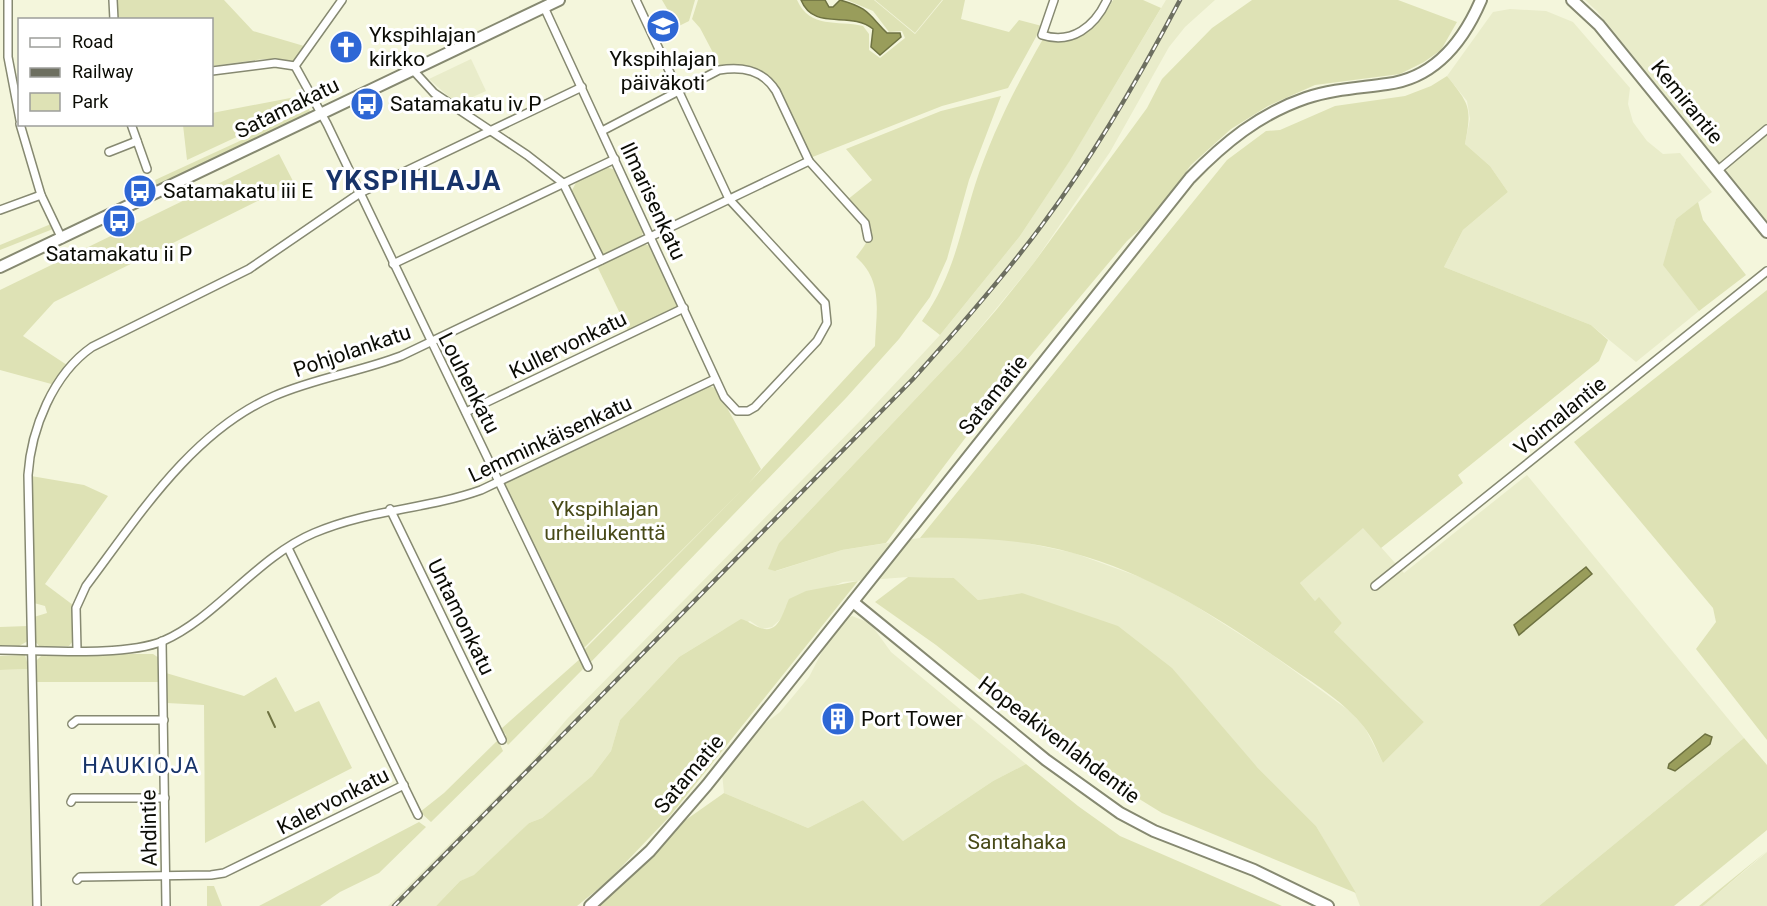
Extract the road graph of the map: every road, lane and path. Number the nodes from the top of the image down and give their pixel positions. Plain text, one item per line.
1 (8, 0) edge
2 (113, 0) edge
3 (342, 0) edge
4 (560, 0) edge
5 (636, 0) edge
6 (1054, 0) edge
7 (1107, 0) edge
8 (1481, 0) edge
9 (1572, 0) edge
10 (544, 7) junction
11 (114, 18) edge
12 (4, 27) edge
13 (296, 66) junction
14 (412, 69) junction
15 (213, 71) edge
16 (582, 87) junction
17 (679, 91) junction
18 (18, 110) edge
19 (322, 114) junction
20 (21, 126) edge
21 (132, 126) edge
22 (1767, 129) edge
23 (490, 130) junction
24 (602, 131) junction
25 (136, 141) junction
26 (109, 152) dead end
27 (615, 159) junction
28 (809, 161) junction
29 (147, 169) dead end
30 (1717, 171) junction
31 (563, 183) junction
32 (360, 193) junction
33 (41, 195) junction
34 (729, 199) junction
35 (0, 210) edge
36 (1767, 232) edge
37 (650, 237) junction
38 (868, 238) dead end
39 (62, 239) junction
40 (601, 260) junction
41 (393, 264) junction
42 (0, 267) edge
43 (1767, 271) edge
44 (684, 308) junction
45 (429, 342) junction
46 (715, 378) junction
47 (466, 412) junction
48 (500, 483) junction
49 (390, 509) junction
50 (288, 548) junction
51 (1375, 586) dead end
52 (853, 603) junction
53 (162, 641) junction
54 (0, 650) edge
55 (31, 650) junction
56 (77, 650) junction
57 (588, 667) dead end
58 (164, 720) junction
59 (72, 724) dead end
60 (502, 740) dead end
61 (404, 785) junction
62 (165, 798) junction
63 (71, 802) dead end
64 (418, 815) dead end
65 (166, 876) junction
66 (77, 880) dead end
67 (37, 906) edge
68 (166, 906) edge
69 (590, 906) edge
70 (1328, 906) edge

1 - 12 street
2 - 11 street
3 - 13 street
4 - 10 street, Satamakatu
5 - 17 street
6 - 7 street
8 - 52 street, Satamatie
9 - 30 street, Kemirantie
10 - 14 street, Satamakatu
10 - 16 street, Ilmarisenkatu
12 - 18 street
13 - 15 street
13 - 19 street, Louhenkatu
14 - 19 street, Satamakatu
14 - 23 street
16 - 23 street
16 - 24 street, Ilmarisenkatu
17 - 24 street
17 - 28 street
17 - 34 street
19 - 32 street, Louhenkatu
19 - 39 street, Satamakatu
20 - 33 street
21 - 25 street
22 - 30 street
23 - 31 street
23 - 32 street
24 - 27 street, Ilmarisenkatu
25 - 26 street
25 - 29 street
27 - 31 street
27 - 37 street, Ilmarisenkatu
28 - 34 street, Pohjolankatu
28 - 38 street
30 - 36 street, Kemirantie
31 - 40 street
31 - 41 street
32 - 41 street, Louhenkatu
32 - 55 street
33 - 35 street
33 - 39 street
34 - 37 street, Pohjolankatu
34 - 46 street, Ilmarisenkatu
37 - 40 street, Pohjolankatu
37 - 44 street, Ilmarisenkatu
39 - 42 street, Satamakatu
40 - 45 street, Pohjolankatu
41 - 45 street, Louhenkatu
43 - 51 street, Voimalantie
44 - 46 street, Ilmarisenkatu
44 - 47 street, Kullervonkatu
45 - 47 street, Louhenkatu
45 - 56 street, Pohjolankatu
46 - 48 street, Lemminkäisenkatu
47 - 48 street, Louhenkatu
48 - 49 street, Lemminkäisenkatu
48 - 57 street, Louhenkatu
49 - 50 street, Lemminkäisenkatu
49 - 60 street, Untamonkatu
50 - 53 street, Lemminkäisenkatu
50 - 61 street, Kalervonkatu
52 - 69 street, Satamatie
52 - 70 street, Hopeakivenlahdentie
53 - 56 street, Lemminkäisenkatu
53 - 58 street, Ahdintie
54 - 55 street, Lemminkäisenkatu
55 - 56 street, Lemminkäisenkatu
55 - 67 street
58 - 59 street
58 - 62 street, Ahdintie
61 - 64 street
61 - 65 street, Kalervonkatu
62 - 63 street
62 - 65 street, Ahdintie
65 - 66 street, Kalervonkatu
65 - 68 street, Ahdintie

